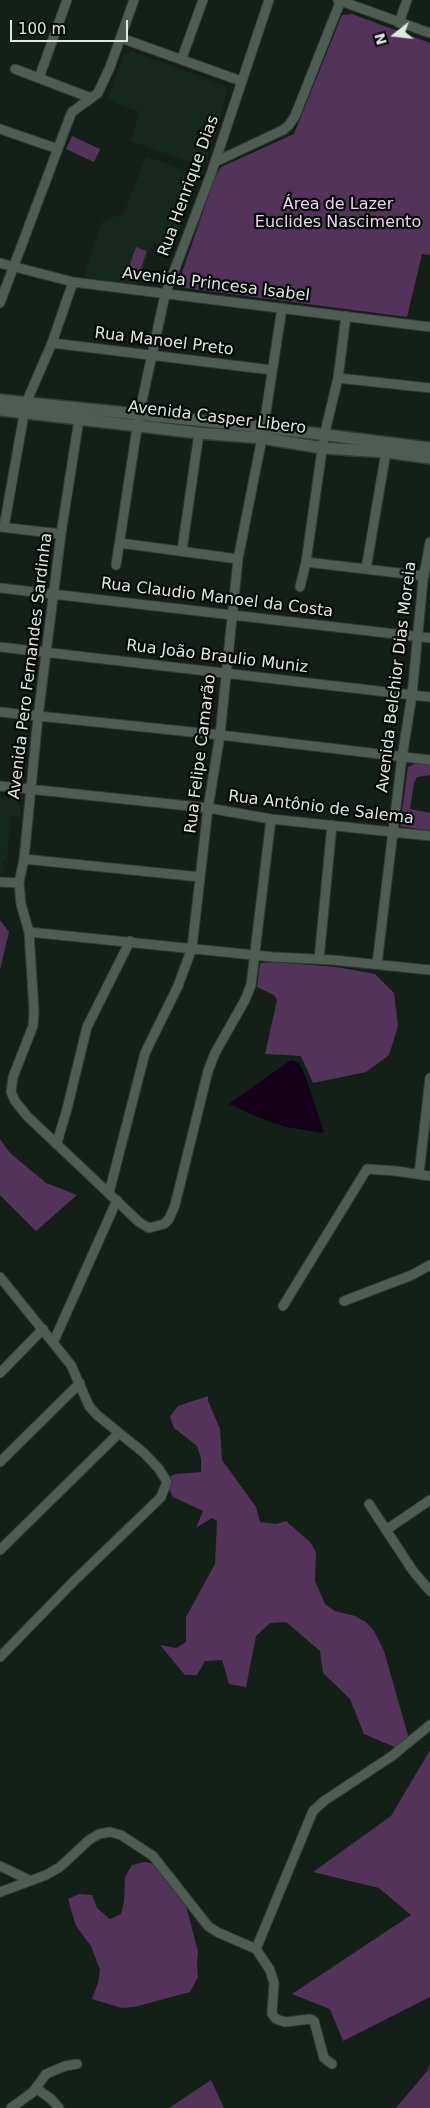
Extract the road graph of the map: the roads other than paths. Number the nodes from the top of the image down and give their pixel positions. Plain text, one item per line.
1 (67, 0) edge
2 (134, 0) edge
3 (203, 0) edge
4 (269, 0) edge
5 (340, 0) edge
6 (407, 0) edge
7 (399, 23) junction
8 (430, 33) edge
9 (121, 38) junction
10 (182, 58) junction
11 (15, 69) dead end
12 (39, 78) junction
13 (241, 81) junction
14 (91, 98) junction
15 (0, 131) edge
16 (58, 149) junction
17 (215, 162) junction
18 (0, 263) edge
19 (13, 267) junction
20 (73, 282) junction
21 (165, 295) junction
22 (0, 303) edge
23 (282, 308) junction
24 (346, 316) junction
25 (430, 328) edge
26 (52, 343) junction
27 (152, 356) junction
28 (272, 370) junction
29 (338, 378) junction
30 (430, 388) edge
31 (0, 400) edge
32 (25, 408) junction
33 (0, 410) edge
34 (79, 419) junction
35 (139, 420) junction
36 (199, 433) junction
37 (263, 433) junction
38 (323, 442) junction
39 (430, 448) edge
40 (386, 452) junction
41 (430, 458) edge
42 (2, 527) edge
43 (61, 534) junction
44 (430, 542) edge
45 (120, 543) junction
46 (182, 550) junction
47 (238, 559) junction
48 (306, 562) junction
49 (116, 565) dead end
50 (366, 569) junction
51 (424, 576) junction
52 (300, 587) dead end
53 (0, 588) edge
54 (54, 593) junction
55 (230, 616) junction
56 (416, 636) junction
57 (430, 638) edge
58 (0, 647) edge
59 (48, 652) junction
60 (227, 673) junction
61 (412, 694) junction
62 (430, 697) edge
63 (0, 712) edge
64 (38, 717) junction
65 (220, 735) junction
66 (402, 757) junction
67 (430, 760) edge
68 (0, 786) edge
69 (31, 791) junction
70 (208, 808) junction
71 (271, 819) junction
72 (332, 825) junction
73 (394, 832) junction
74 (430, 836) edge
75 (24, 859) junction
76 (200, 877) junction
77 (0, 882) edge
78 (19, 883) junction
79 (29, 932) junction
80 (130, 941) junction
81 (192, 948) junction
82 (253, 954) junction
83 (319, 959) junction
84 (377, 964) junction
85 (430, 970) edge
86 (430, 1078) edge
87 (57, 1143) junction
88 (419, 1174) junction
89 (430, 1176) edge
90 (109, 1193) junction
91 (117, 1200) junction
92 (430, 1264) edge
93 (1, 1281) edge
94 (344, 1301) dead end
95 (283, 1306) dead end
96 (43, 1329) junction
97 (53, 1343) junction
98 (0, 1373) edge
99 (80, 1383) junction
100 (120, 1433) junction
101 (0, 1462) edge
102 (430, 1500) edge
103 (369, 1504) dead end
104 (386, 1530) junction
105 (0, 1550) edge
106 (430, 1576) edge
107 (422, 1581) junction
108 (430, 1591) edge
109 (0, 1657) edge
110 (430, 1725) edge
111 (0, 1866) edge
112 (29, 1880) junction
113 (0, 1892) edge
114 (256, 1949) junction
115 (77, 2064) dead end
116 (332, 2064) dead end
117 (37, 2089) junction
118 (11, 2108) edge
119 (59, 2108) edge

1 - 12 street
2 - 9 street
3 - 10 street
4 - 13 street, Rua Henrique Dias
5 - 7 street
5 - 17 street
6 - 7 street
7 - 8 street
9 - 10 street
9 - 14 street
10 - 13 street
11 - 12 street
12 - 14 street
13 - 17 street, Rua Henrique Dias
14 - 16 street
15 - 16 street
16 - 19 street
17 - 21 street, Rua Henrique Dias
18 - 19 street, Avenida Princesa Isabel
19 - 20 street, Avenida Princesa Isabel
19 - 22 street
20 - 21 street, Avenida Princesa Isabel
20 - 26 street
21 - 23 street, Avenida Princesa Isabel
21 - 27 street, Rua Henrique Dias
23 - 24 street, Avenida Princesa Isabel
23 - 28 street, Rua Felipe Camarão
24 - 25 street, Avenida Princesa Isabel
24 - 29 street
26 - 27 street, Rua Manoel Preto
26 - 32 street
27 - 28 street, Rua Manoel Preto
27 - 35 street, Rua Henrique Dias
28 - 37 street, Rua Felipe Camarão
29 - 30 street
29 - 38 street
31 - 32 street, Avenida Casper Libero
32 - 33 street, Avenida Casper Libero
32 - 34 street, Avenida Casper Libero
32 - 35 street, Avenida Casper Libero
32 - 42 street
34 - 35 street, Avenida Casper Libero
34 - 43 street, Avenida Pero Fernandes Sardinha
35 - 36 street, Avenida Casper Libero
35 - 37 street, Avenida Casper Libero
35 - 45 street, Rua Henrique Dias
36 - 37 street, Avenida Casper Libero
36 - 46 street
37 - 38 street, Avenida Casper Libero
37 - 47 street, Rua Felipe Camarão
38 - 39 street, Avenida Casper Libero
38 - 40 street, Avenida Casper Libero
38 - 48 street
40 - 41 street, Avenida Casper Libero
40 - 50 street
42 - 43 street
43 - 54 street, Avenida Pero Fernandes Sardinha
44 - 51 street, Avenida Belchior Dias Moreia
45 - 46 street
45 - 49 street, Rua Henrique Dias
46 - 47 street
47 - 55 street, Rua Felipe Camarão
48 - 50 street
48 - 52 street
50 - 51 street
51 - 56 street, Avenida Belchior Dias Moreia
53 - 54 street, Rua Claudio Manoel da Costa
54 - 55 street, Rua Claudio Manoel da Costa
54 - 59 street, Avenida Pero Fernandes Sardinha
55 - 56 street, Rua Claudio Manoel da Costa
55 - 60 street, Rua Felipe Camarão
56 - 57 street, Rua Claudio Manoel da Costa
56 - 61 street, Avenida Belchior Dias Moreia
58 - 59 street, Rua João Braulio Muniz
59 - 60 street, Rua João Braulio Muniz
59 - 64 street, Avenida Pero Fernandes Sardinha
60 - 61 street, Rua João Braulio Muniz
60 - 65 street, Rua Felipe Camarão
61 - 62 street, Rua João Braulio Muniz
61 - 66 street, Avenida Belchior Dias Moreia
63 - 64 street
64 - 65 street
64 - 69 street, Avenida Pero Fernandes Sardinha
65 - 66 street
65 - 70 street, Rua Felipe Camarão
66 - 67 street
66 - 73 street, Avenida Belchior Dias Moreia
68 - 69 street, Rua Antônio de Salema
69 - 70 street, Rua Antônio de Salema
69 - 75 street, Avenida Pero Fernandes Sardinha
70 - 71 street, Rua Antônio de Salema
70 - 76 street, Rua Felipe Camarão
71 - 72 street, Rua Antônio de Salema
71 - 82 street
72 - 73 street, Rua Antônio de Salema
72 - 83 street
73 - 74 street, Rua Antônio de Salema
73 - 84 street, Avenida Belchior Dias Moreia
75 - 76 street
75 - 78 street, Avenida Pero Fernandes Sardinha
76 - 81 street, Rua Felipe Camarão
77 - 78 street
78 - 79 street, Avenida Pero Fernandes Sardinha
79 - 80 street
79 - 87 street, Avenida Pero Fernandes Sardinha
80 - 81 street
80 - 87 street
81 - 82 street
81 - 90 street, Rua Felipe Camarão
82 - 83 street
82 - 91 street
83 - 84 street
84 - 85 street
86 - 88 street
87 - 90 street
88 - 89 street
88 - 95 street
90 - 91 street
91 - 97 street
92 - 94 street
93 - 96 street
96 - 97 street
96 - 98 street
97 - 99 street
99 - 100 street
99 - 101 street
100 - 105 street
100 - 109 street
102 - 104 street
103 - 104 street
104 - 107 street
106 - 107 street
107 - 108 street
110 - 114 street
111 - 112 street
112 - 113 street
112 - 114 street
114 - 116 street
115 - 117 street
117 - 118 street
117 - 119 street

